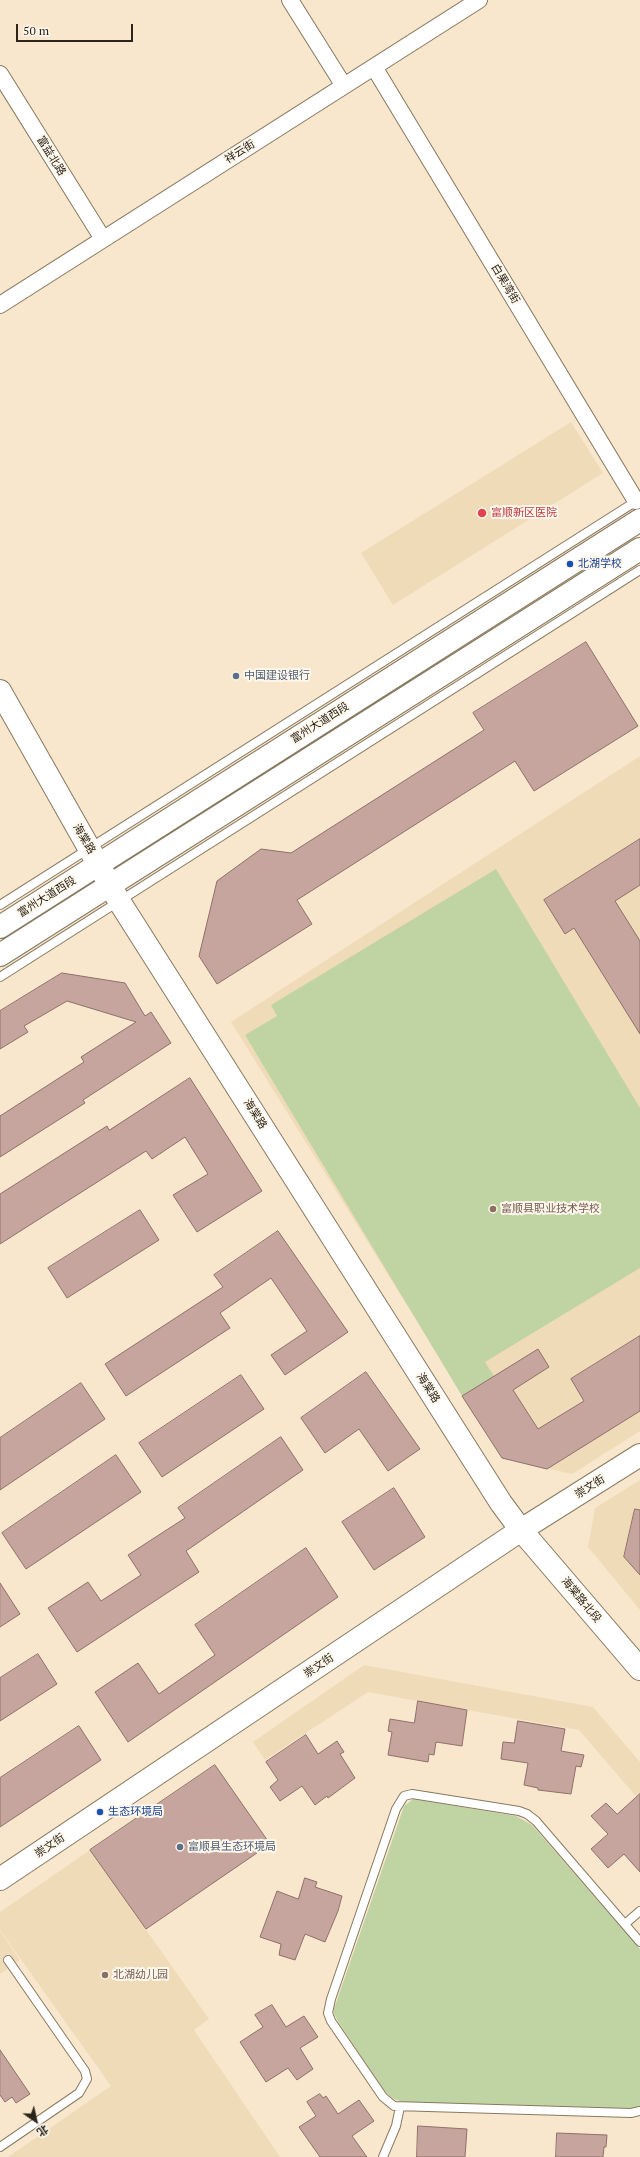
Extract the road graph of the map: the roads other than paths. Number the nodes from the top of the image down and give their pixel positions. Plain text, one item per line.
1 (290, 0) edge
2 (479, 0) edge
3 (374, 67) junction
4 (0, 74) edge
5 (344, 86) junction
6 (103, 239) junction
7 (0, 304) edge
8 (639, 507) edge
9 (640, 548) edge
10 (640, 570) edge
11 (0, 691) edge
12 (94, 857) junction
13 (115, 893) junction
14 (0, 905) edge
15 (0, 927) edge
16 (0, 955) edge
17 (0, 977) edge
18 (640, 1456) edge
19 (521, 1530) junction
20 (640, 1670) edge
21 (0, 1879) edge
22 (640, 1911) edge
23 (625, 1924) junction
24 (640, 1942) edge
25 (8, 1960) dead end
26 (400, 2107) junction
27 (640, 2111) edge
28 (0, 2147) edge
29 (383, 2157) edge

1 - 5 street
2 - 3 street, 祥云街
3 - 5 street, 祥云街
3 - 8 street, 白果湾街
4 - 6 street, 富益北路
5 - 6 street, 祥云街
6 - 7 street, 祥云街
8 - 12 street, 富州大道西段
9 - 13 street
10 - 13 lane
11 - 12 street, 海棠路
12 - 13 street, 海棠路
12 - 14 lane
12 - 15 street, 富州大道西段
13 - 16 street
13 - 17 lane
13 - 19 street, 海棠路
18 - 19 street, 崇文街
19 - 20 street, 海棠路北段
19 - 21 street, 崇文街
22 - 23 lane
23 - 24 lane
23 - 26 lane
25 - 28 lane
26 - 27 lane
26 - 29 lane

